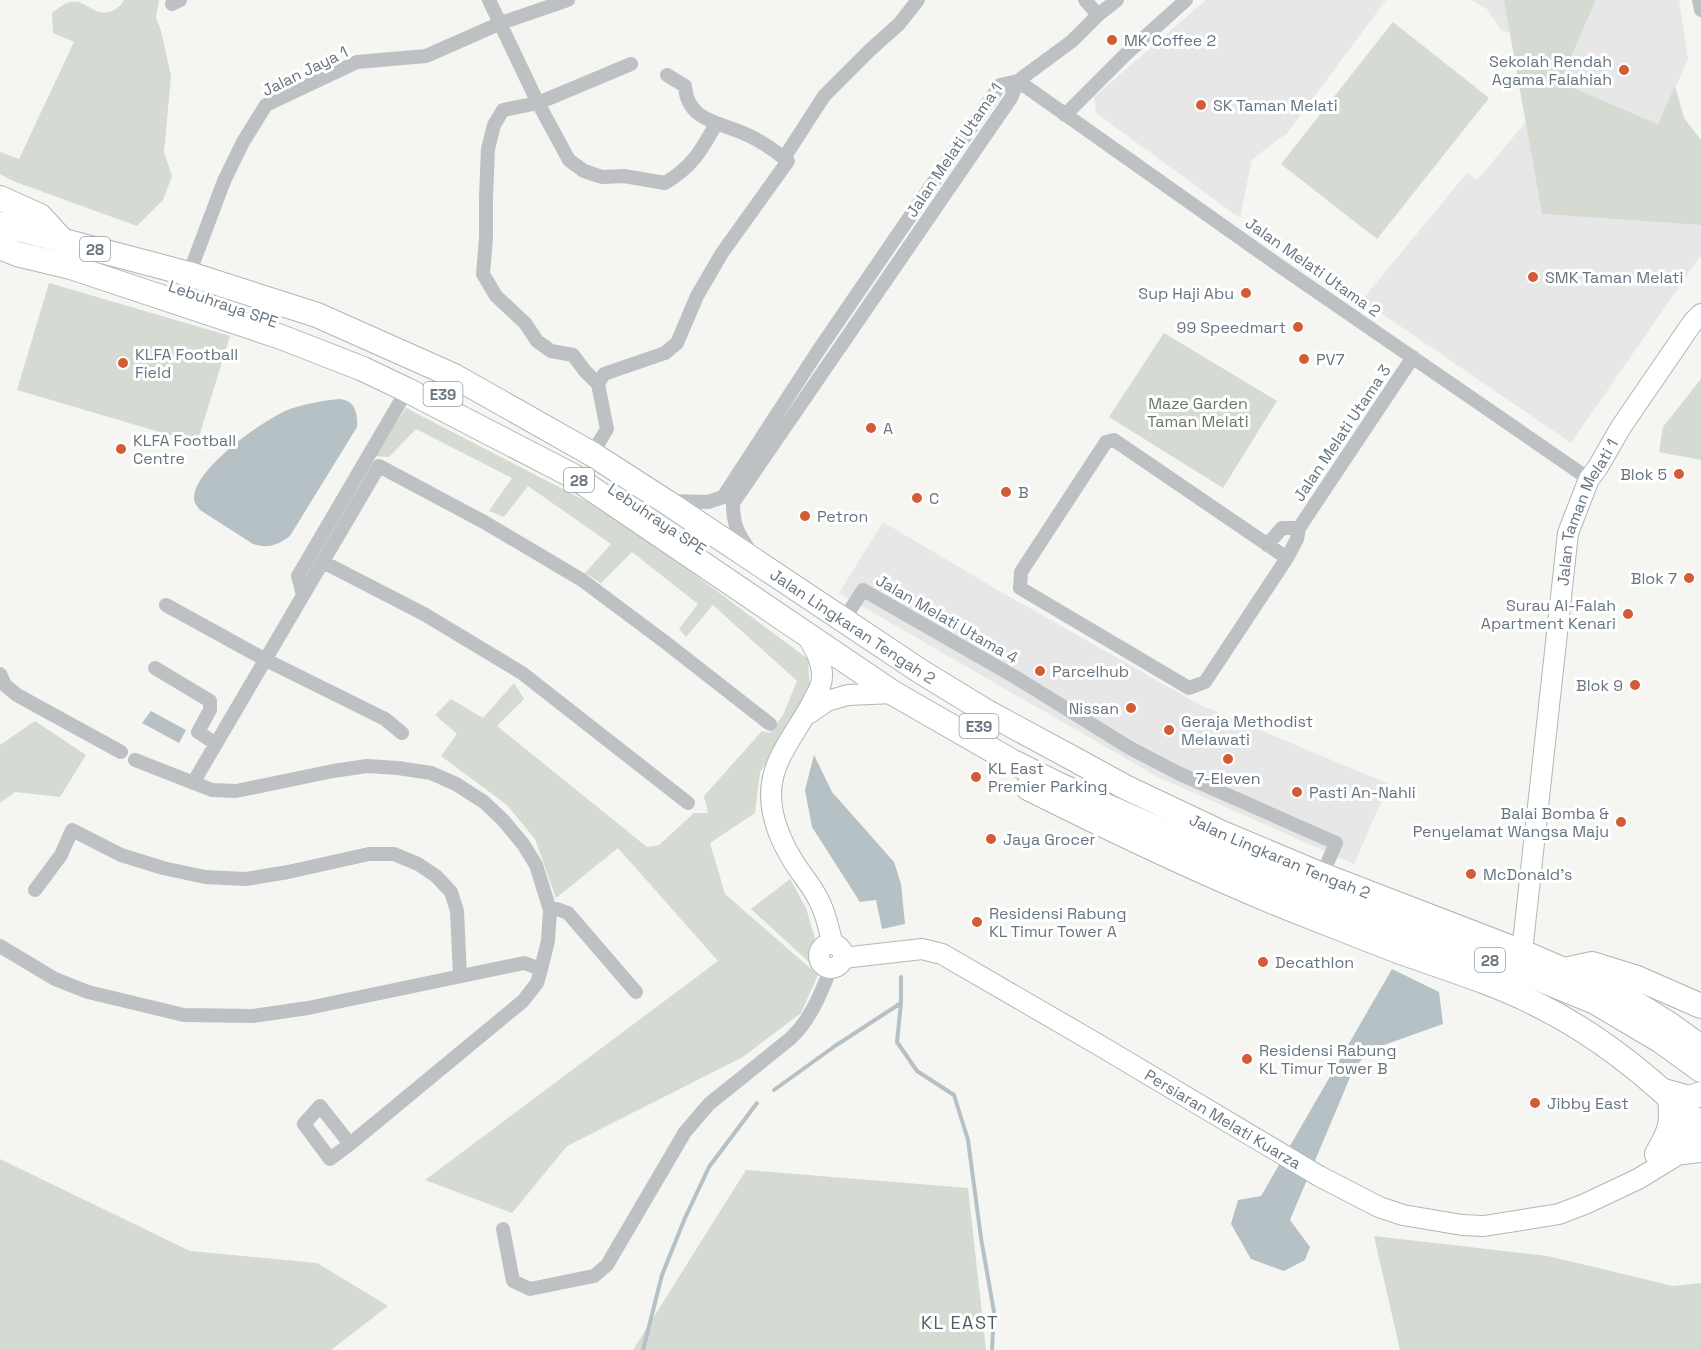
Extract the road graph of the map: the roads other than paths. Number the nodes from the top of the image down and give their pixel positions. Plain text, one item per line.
1 (489, 0) edge
2 (568, 0) edge
3 (918, 0) edge
4 (1085, 0) edge
5 (1117, 0) edge
6 (1186, 0) edge
7 (1699, 0) edge
8 (1701, 10) edge
9 (1098, 15) junction
10 (501, 23) junction
11 (631, 64) dead end
12 (667, 75) dead end
13 (1018, 81) junction
14 (538, 103) junction
15 (1065, 114) junction
16 (716, 124) junction
17 (784, 158) junction
18 (0, 198) edge
19 (0, 224) edge
20 (0, 233) edge
21 (62, 240) junction
22 (0, 247) edge
23 (189, 274) junction
24 (1701, 314) edge
25 (1413, 357) junction
26 (598, 384) junction
27 (407, 390) junction
28 (592, 454) junction
29 (1589, 479) junction
30 (665, 501) junction
31 (1299, 528) junction
32 (1267, 545) junction
33 (1287, 558) junction
34 (323, 562) junction
35 (759, 565) junction
36 (303, 595) junction
37 (166, 605) dead end
38 (843, 632) junction
39 (806, 633) junction
40 (266, 660) junction
41 (154, 668) dead end
42 (0, 674) edge
43 (893, 693) junction
44 (806, 716) junction
45 (770, 724) dead end
46 (402, 733) dead end
47 (969, 738) junction
48 (216, 744) junction
49 (121, 752) dead end
50 (135, 760) dead end
51 (193, 783) junction
52 (688, 803) dead end
53 (1112, 808) junction
54 (1322, 875) junction
55 (35, 890) dead end
56 (550, 910) junction
57 (0, 946) edge
58 (1522, 952) junction
59 (836, 957) junction
60 (541, 969) junction
61 (1564, 970) junction
62 (460, 976) junction
63 (636, 992) dead end
64 (1701, 1006) edge
65 (1701, 1047) edge
66 (1701, 1070) edge
67 (1666, 1094) junction
68 (1701, 1094) edge
69 (1697, 1135) edge
70 (350, 1144) dead end
71 (1657, 1154) junction
72 (1617, 1189) junction
73 (503, 1229) dead end

1 - 10 street
2 - 10 street, Jalan Jaya 1
3 - 17 street
4 - 9 street
5 - 9 street
6 - 15 street
7 - 8 street
9 - 13 street
10 - 14 street
10 - 23 street, Jalan Jaya 1
11 - 14 street
12 - 16 street
13 - 15 street, Jalan Melati Utama 2
13 - 30 street, Jalan Melati Utama 1
13 - 35 street, Jalan Melati Utama 1
14 - 16 street
14 - 26 street
15 - 25 street, Jalan Melati Utama 2
16 - 17 street
17 - 26 street
18 - 21 highway
19 - 21 highway, Jalan Lingkaran Tengah 2 / 28
20 - 38 highway, Lebuhraya SPE / E39
21 - 23 highway, Jalan Lingkaran Tengah 2 / 28
22 - 27 highway, Jalan Lingkaran Tengah 2 / 28
23 - 28 highway, Jalan Lingkaran Tengah 2 / 28
24 - 29 street, Jalan Taman Melati 1
25 - 29 street, Jalan Melati Utama 2
25 - 31 street, Jalan Melati Utama 3
26 - 28 street
27 - 36 street
27 - 39 highway, Jalan Lingkaran Tengah 2 / 28
28 - 30 highway, Jalan Lingkaran Tengah 2 / 28
29 - 58 street, Jalan Taman Melati 1
30 - 35 highway, Jalan Lingkaran Tengah 2 / 28
31 - 32 street
31 - 33 street, Jalan Melati Utama 3
32 - 33 street
32 - 33 street, Jalan Melati Utama 3
34 - 36 street
34 - 45 street
34 - 52 street
35 - 38 highway, Jalan Lingkaran Tengah 2 / 28
36 - 40 street
37 - 40 street
38 - 53 highway, Lebuhraya SPE / E39
38 - 54 highway, Jalan Lingkaran Tengah 2 / 28
38 - 54 street, Jalan Melati Utama 4
39 - 43 highway, Jalan Lingkaran Tengah 2 / 28
39 - 44 street
40 - 46 street
40 - 48 street
41 - 48 street
42 - 49 street
43 - 44 street
43 - 47 highway, Jalan Lingkaran Tengah 2 / 28
44 - 59 street
47 - 53 highway, Jalan Lingkaran Tengah 2 / 28
47 - 67 highway
48 - 51 street
50 - 51 street
51 - 56 street
53 - 66 highway, Jalan Lingkaran Tengah 2 / 28
54 - 58 highway, Jalan Lingkaran Tengah 2 / 28
55 - 62 street
56 - 60 street
56 - 63 street
57 - 62 street
58 - 61 highway, Jalan Lingkaran Tengah 2 / 28
59 - 72 street, Persiaran Melati Kuarza
59 - 73 street
60 - 62 street
60 - 70 street
61 - 64 highway
61 - 65 highway, Jalan Lingkaran Tengah 2 / 28
67 - 68 highway
67 - 69 highway
67 - 71 highway
69 - 71 street, Persiaran Melati Kuarza
69 - 72 street, Persiaran Melati Kuarza
71 - 72 street, Persiaran Melati Kuarza

